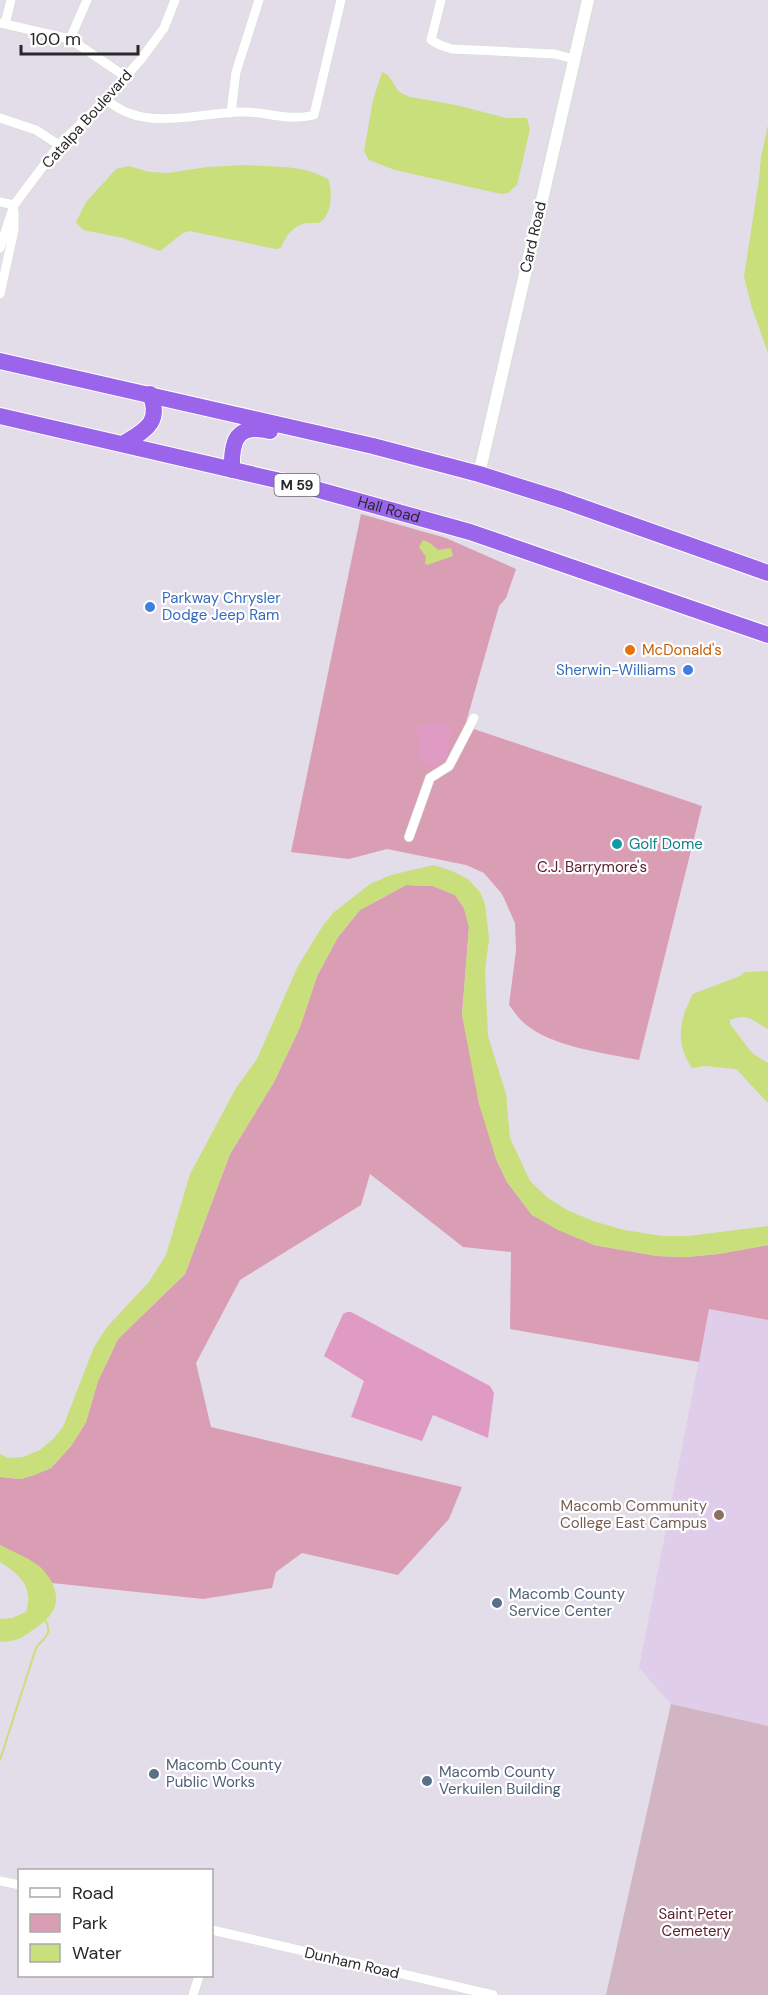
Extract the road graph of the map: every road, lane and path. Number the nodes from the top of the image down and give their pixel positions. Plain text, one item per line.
1 (11, 0) edge
2 (87, 0) edge
3 (175, 0) edge
4 (259, 0) edge
5 (341, 0) edge
6 (441, 0) edge
7 (588, 0) edge
8 (3, 23) edge
9 (70, 39) junction
10 (574, 59) junction
11 (126, 77) junction
12 (106, 99) junction
13 (231, 113) junction
14 (0, 118) edge
15 (60, 145) junction
16 (0, 202) edge
17 (14, 206) junction
18 (0, 248) edge
19 (1, 288) edge
20 (0, 361) edge
21 (150, 394) junction
22 (0, 416) edge
23 (359, 443) junction
24 (123, 444) junction
25 (232, 470) junction
26 (479, 474) junction
27 (768, 573) edge
28 (768, 624) edge
29 (750, 630) junction
30 (768, 635) edge
31 (474, 718) dead end
32 (409, 837) dead end
33 (0, 1881) edge
34 (18, 1885) edge
35 (213, 1933) edge
36 (199, 1977) edge
37 (193, 1995) edge
38 (493, 1995) edge

1 - 8 street
2 - 9 street
3 - 11 street, Catalpa Boulevard
4 - 13 street
5 - 13 street
6 - 10 street
7 - 10 street, Card Road
8 - 9 street
9 - 11 street
10 - 26 street, Card Road
11 - 12 street, Catalpa Boulevard
12 - 13 street
12 - 15 street, Catalpa Boulevard
14 - 15 street
15 - 17 street, Catalpa Boulevard
16 - 17 street
17 - 18 street, Catalpa Boulevard
17 - 19 street
20 - 21 highway
21 - 23 highway
21 - 24 highway
22 - 24 highway, Hall Road / M 59
23 - 25 highway
23 - 26 highway
24 - 25 highway, Hall Road / M 59
25 - 29 highway, Hall Road / M 59
26 - 27 highway
28 - 29 highway
29 - 30 highway, Hall Road / M 59
31 - 32 street
33 - 34 street
35 - 38 street, Dunham Road
36 - 37 street

